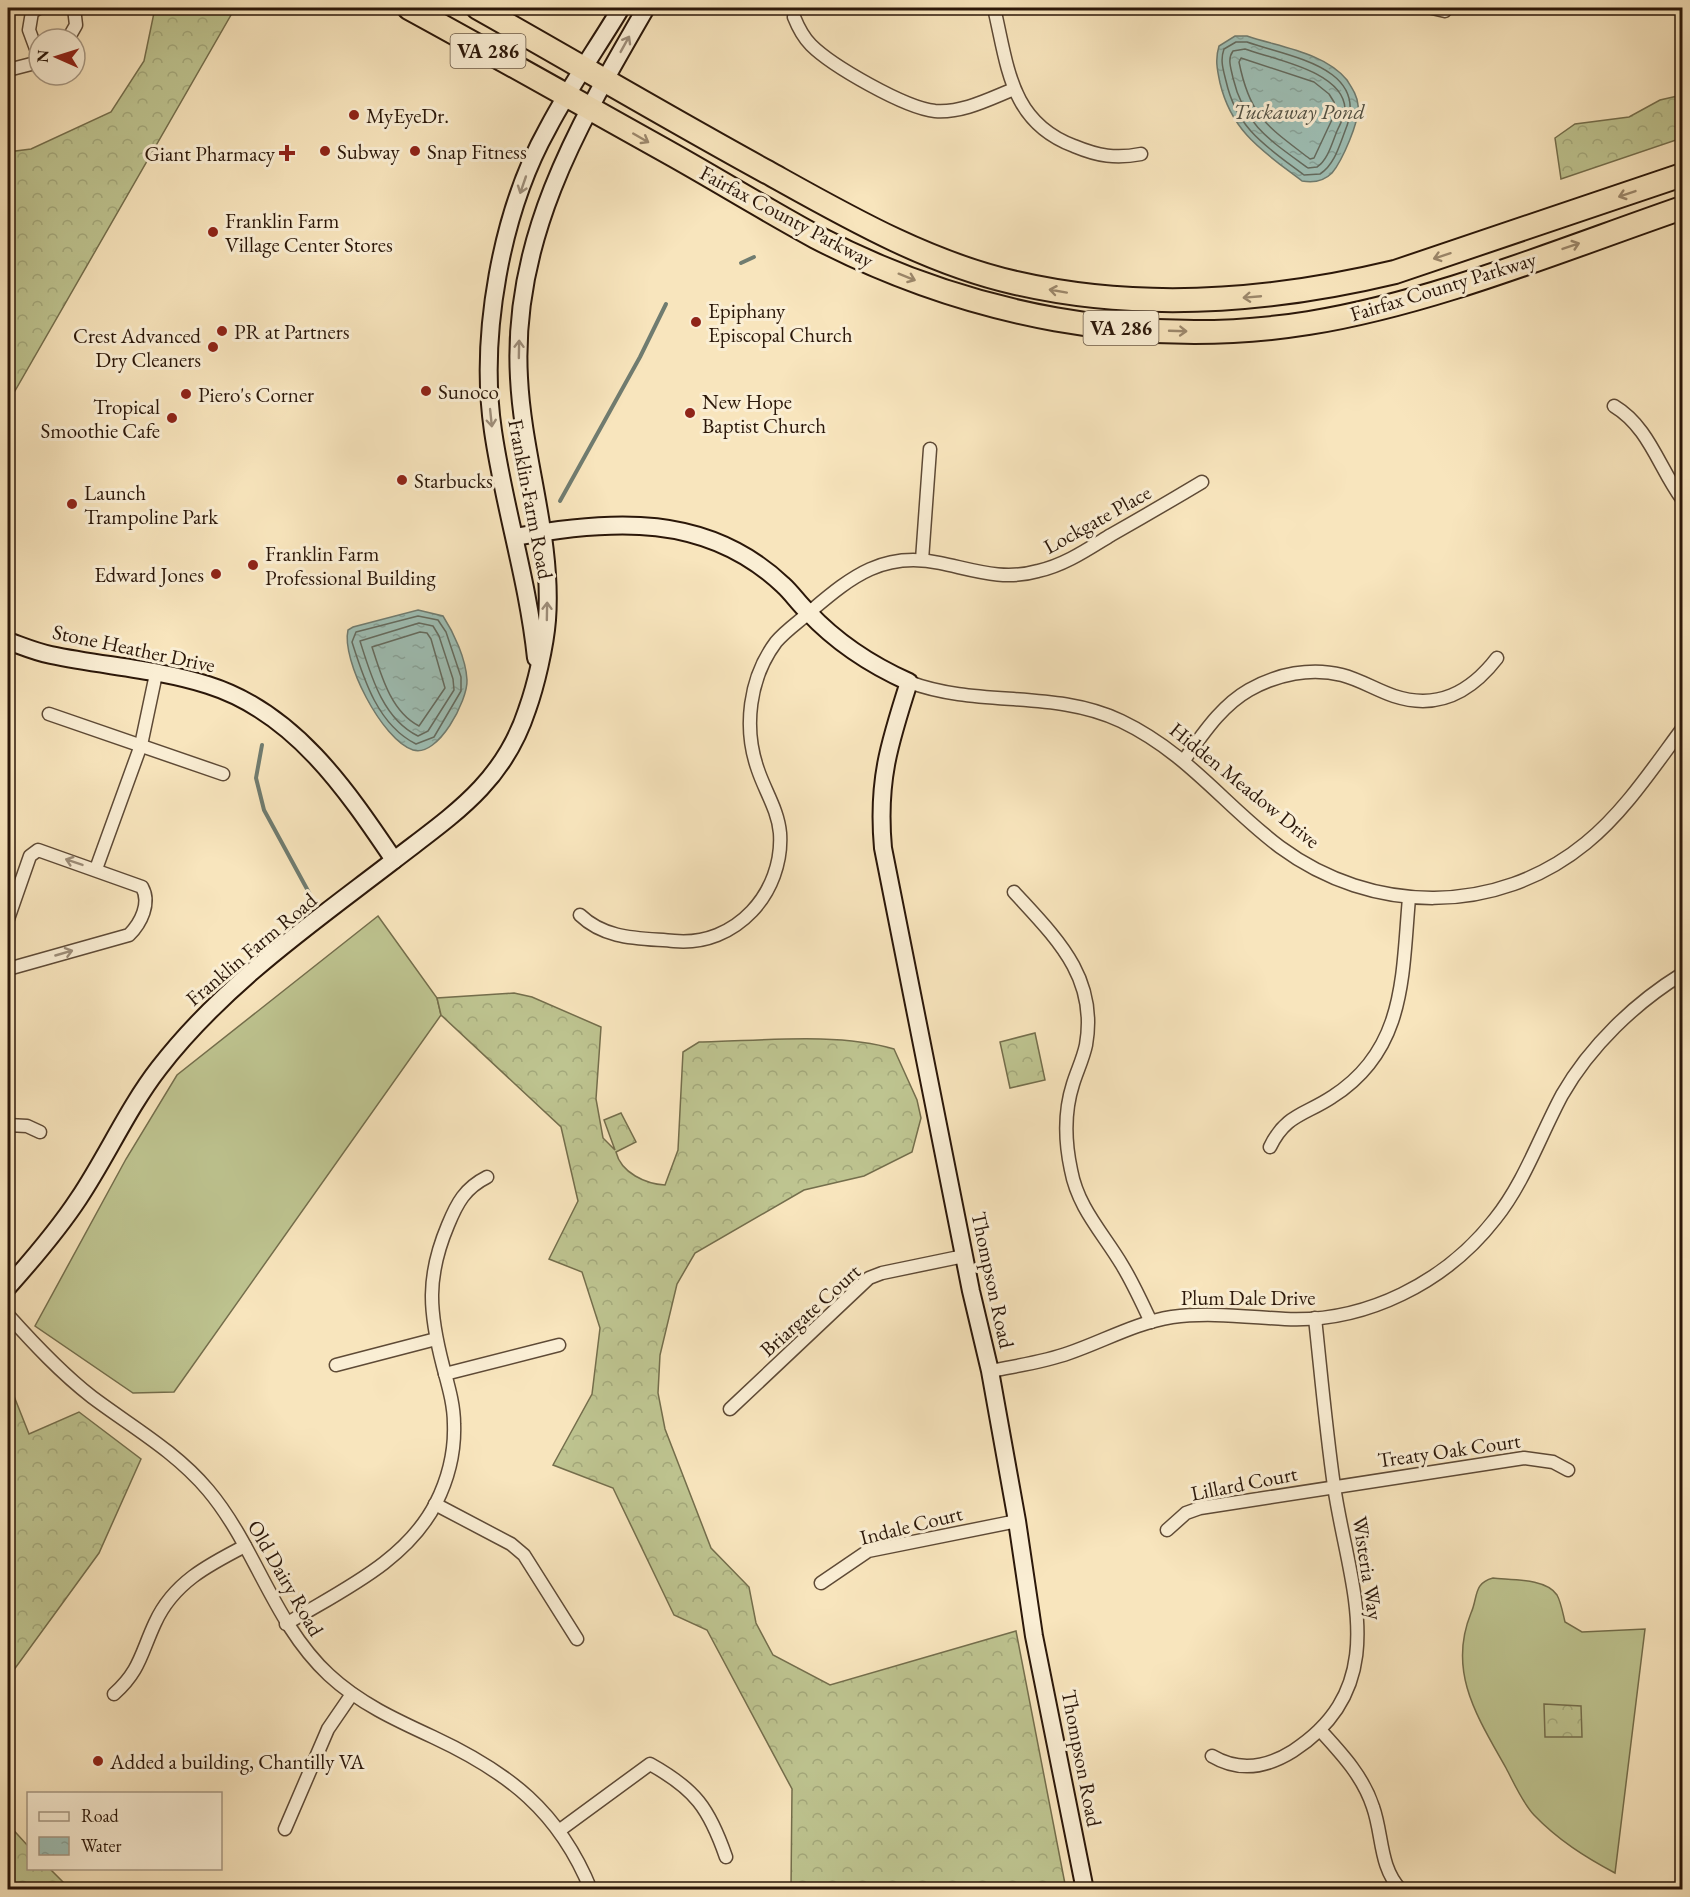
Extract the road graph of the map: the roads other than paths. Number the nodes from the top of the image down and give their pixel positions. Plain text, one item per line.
1 (39, 8) edge
2 (74, 8) edge
3 (409, 8) edge
4 (478, 8) edge
5 (621, 8) edge
6 (646, 8) edge
7 (994, 8) edge
8 (1432, 8) edge
9 (1445, 10) dead end
10 (794, 17) dead end
11 (29, 27) edge
12 (75, 27) edge
13 (27, 65) edge
14 (583, 68) junction
15 (8, 70) edge
16 (605, 81) junction
17 (1014, 89) junction
18 (567, 95) junction
19 (590, 109) junction
20 (1141, 154) dead end
21 (1683, 175) edge
22 (1683, 208) edge
23 (1614, 406) dead end
24 (930, 449) dead end
25 (1202, 482) dead end
26 (1683, 500) edge
27 (542, 532) junction
28 (515, 537) junction
29 (922, 560) junction
30 (808, 613) junction
31 (8, 641) edge
32 (1497, 658) dead end
33 (537, 668) junction
34 (156, 674) junction
35 (909, 682) junction
36 (49, 714) dead end
37 (1683, 729) edge
38 (1678, 743) edge
39 (141, 745) junction
40 (1184, 760) junction
41 (223, 774) dead end
42 (394, 860) junction
43 (96, 869) junction
44 (1014, 892) dead end
45 (1409, 898) junction
46 (580, 915) dead end
47 (8, 919) edge
48 (8, 969) edge
49 (1683, 974) edge
50 (8, 1125) edge
51 (40, 1132) dead end
52 (1270, 1147) dead end
53 (487, 1177) dead end
54 (964, 1256) junction
55 (8, 1287) edge
56 (8, 1315) edge
57 (1315, 1318) junction
58 (1151, 1322) junction
59 (436, 1339) junction
60 (559, 1345) dead end
61 (336, 1365) dead end
62 (990, 1371) junction
63 (445, 1374) junction
64 (730, 1409) dead end
65 (1568, 1470) dead end
66 (1334, 1486) junction
67 (435, 1504) junction
68 (1017, 1521) junction
69 (1167, 1530) dead end
70 (245, 1546) junction
71 (821, 1583) dead end
72 (286, 1624) junction
73 (577, 1639) dead end
74 (114, 1694) dead end
75 (352, 1694) junction
76 (1320, 1730) junction
77 (1212, 1756) dead end
78 (285, 1829) dead end
79 (560, 1830) junction
80 (726, 1857) dead end
81 (591, 1890) edge
82 (1085, 1890) edge
83 (1401, 1890) edge

1 - 11 street
2 - 12 street
3 - 18 highway, Fairfax County Parkway / VA 286
4 - 14 highway, Fairfax County Parkway / VA 286
5 - 14 street, Franklin Farm Road
16 -> 6 street, Franklin Farm Road
7 - 17 street
8 - 9 street
10 - 17 street
13 - 15 street
14 - 16 highway, Fairfax County Parkway / VA 286
14 - 18 street, Franklin Farm Road
16 - 19 street, Franklin Farm Road
21 -> 16 highway, Fairfax County Parkway / VA 286
17 - 20 street
18 - 19 highway, Fairfax County Parkway / VA 286
18 -> 28 street, Franklin Farm Road
19 -> 22 highway, Fairfax County Parkway / VA 286
27 -> 19 street, Franklin Farm Road
23 - 26 street
24 - 29 street
25 - 29 street, Lockgate Place
27 - 28 street, Hidden Meadow Drive
27 - 30 street, Hidden Meadow Drive
33 -> 27 street, Franklin Farm Road
28 - 33 street, Franklin Farm Road
29 - 30 street, Lockgate Place
30 - 35 street, Hidden Meadow Drive
30 - 46 street, Lockgate Place
31 - 34 street, Stone Heather Drive
32 - 40 street
33 - 42 street, Franklin Farm Road
34 - 39 street
34 - 42 street, Stone Heather Drive
35 - 40 street, Hidden Meadow Drive
35 - 54 street, Thompson Road
36 - 39 street
37 - 38 street, Hidden Meadow Drive
38 - 45 street, Hidden Meadow Drive
39 - 41 street
39 - 43 street
40 - 45 street, Hidden Meadow Drive
42 - 55 street, Franklin Farm Road
43 -> 47 street
48 -> 43 street
44 - 58 street
45 - 52 street
49 - 57 street, Plum Dale Drive
50 - 51 street
53 - 59 street
54 - 62 street, Thompson Road
54 - 64 street, Briargate Court
56 - 70 street, Old Dairy Road
57 - 58 street, Plum Dale Drive
57 - 66 street, Wisteria Way
58 - 62 street, Plum Dale Drive
59 - 61 street
59 - 63 street
60 - 63 street
62 - 68 street, Thompson Road
63 - 67 street
65 - 66 street, Treaty Oak Court
66 - 69 street, Lillard Court
66 - 76 street, Wisteria Way
67 - 72 street
67 - 73 street
68 - 71 street, Indale Court
68 - 82 street, Thompson Road
70 - 72 street, Old Dairy Road
70 - 74 street
72 - 75 street, Old Dairy Road
75 - 78 street
75 - 79 street, Old Dairy Road
76 - 77 street, Wisteria Way
76 - 83 street
79 - 80 street
79 - 81 street, Old Dairy Road

